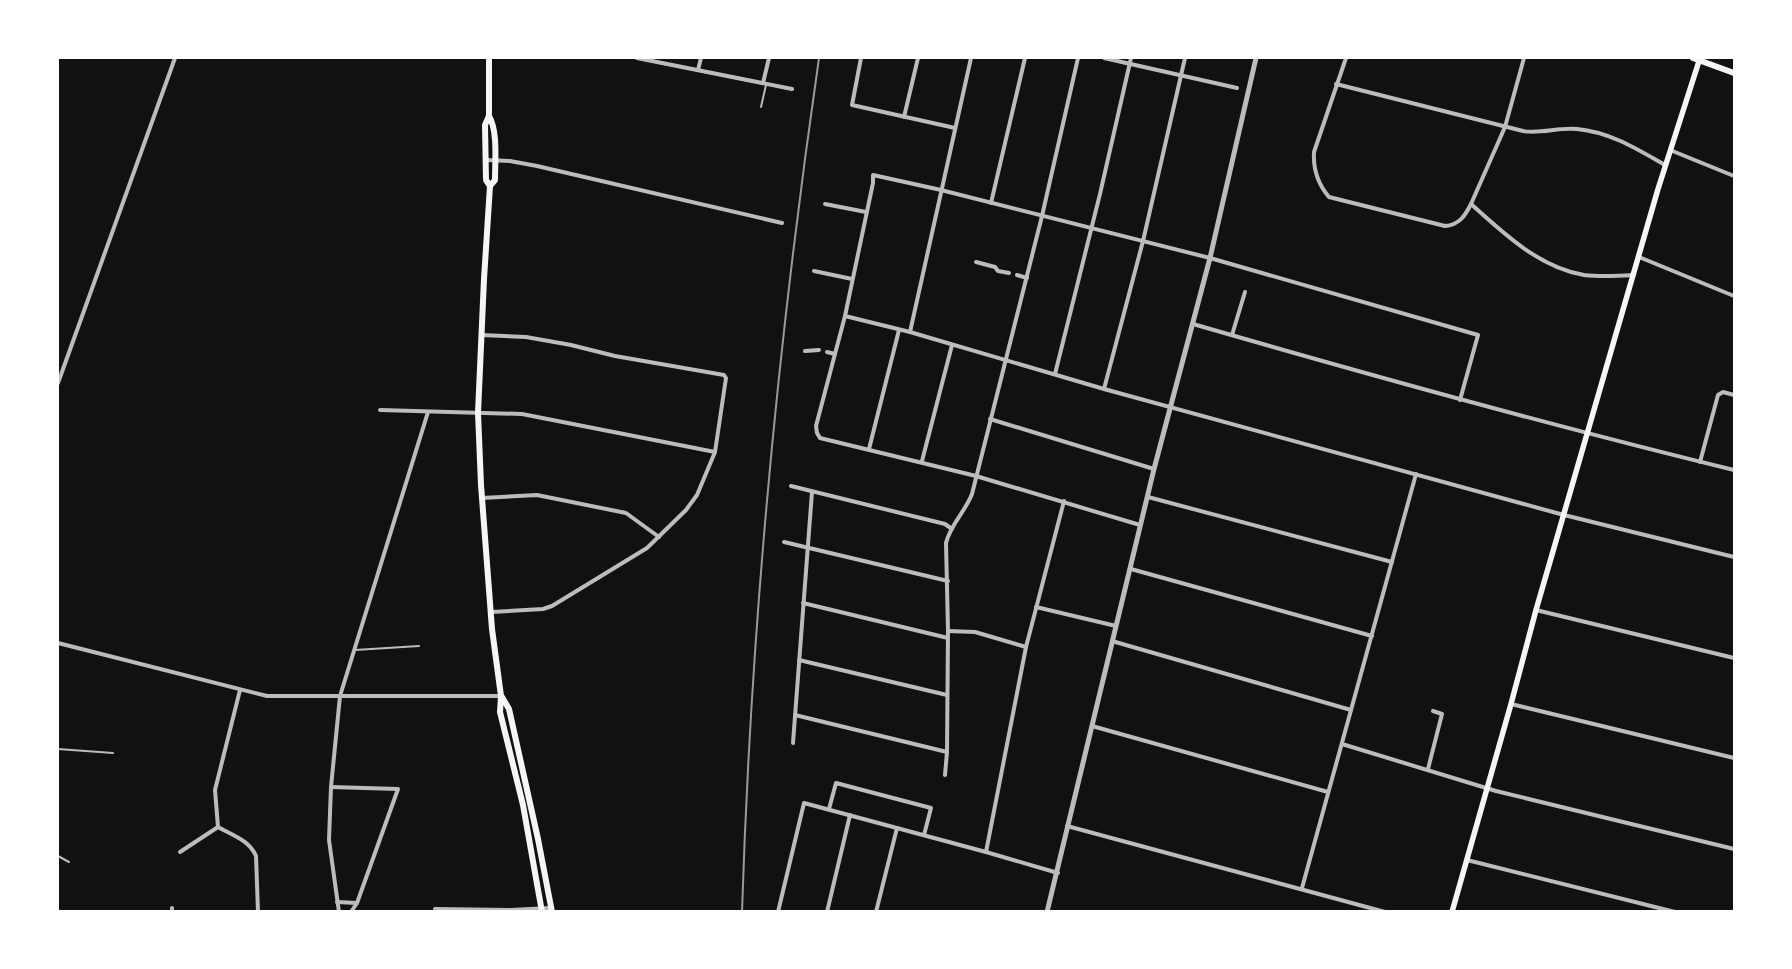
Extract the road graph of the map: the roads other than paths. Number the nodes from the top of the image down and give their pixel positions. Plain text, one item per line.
1 (175, 58) edge
2 (489, 58) edge
3 (637, 58) edge
4 (701, 58) edge
5 (769, 58) edge
6 (861, 58) edge
7 (918, 58) edge
8 (971, 58) edge
9 (1025, 58) edge
10 (1078, 58) edge
11 (1104, 58) edge
12 (1131, 58) edge
13 (1185, 58) edge
14 (1256, 58) edge
15 (1346, 58) edge
16 (1524, 58) edge
17 (1697, 58) edge
18 (1130, 63) junction
19 (698, 70) junction
20 (1734, 73) edge
21 (1181, 75) junction
22 (765, 84) junction
23 (1336, 84) junction
24 (1237, 88) dead end
25 (792, 89) dead end
26 (761, 107) dead end
27 (488, 116) junction
28 (904, 117) junction
29 (1505, 126) junction
30 (955, 128) junction
31 (1670, 150) junction
32 (486, 160) junction
33 (495, 160) junction
34 (1665, 165) junction
35 (1734, 176) edge
36 (490, 186) junction
37 (941, 190) junction
38 (991, 203) junction
39 (825, 204) dead end
40 (1471, 204) junction
41 (866, 212) junction
42 (1042, 216) junction
43 (782, 223) dead end
44 (1092, 228) junction
45 (1142, 241) junction
46 (1639, 257) junction
47 (1210, 258) junction
48 (976, 262) dead end
49 (814, 270) dead end
50 (1009, 273) dead end
51 (1017, 275) dead end
52 (1634, 275) junction
53 (1026, 278) junction
54 (852, 279) junction
55 (1245, 292) dead end
56 (1734, 296) edge
57 (845, 316) junction
58 (1193, 324) junction
59 (899, 330) junction
60 (910, 332) junction
61 (481, 335) junction
62 (1232, 336) junction
63 (952, 345) junction
64 (805, 350) dead end
65 (819, 350) dead end
66 (827, 352) dead end
67 (835, 354) junction
68 (1004, 360) junction
69 (1054, 374) junction
70 (58, 383) edge
71 (1104, 389) junction
72 (1734, 395) edge
73 (1460, 400) junction
74 (1172, 407) junction
75 (380, 410) dead end
76 (428, 412) junction
77 (478, 413) junction
78 (990, 419) junction
79 (1588, 434) junction
80 (869, 449) junction
81 (715, 452) junction
82 (922, 461) junction
83 (1700, 462) junction
84 (1154, 469) junction
85 (1734, 470) edge
86 (1416, 474) junction
87 (976, 476) junction
88 (791, 486) dead end
89 (812, 492) junction
90 (1148, 497) junction
91 (482, 498) junction
92 (1064, 501) junction
93 (1564, 515) junction
94 (1140, 525) junction
95 (952, 529) junction
96 (659, 537) junction
97 (784, 542) dead end
98 (807, 548) junction
99 (1734, 557) edge
100 (1392, 562) junction
101 (1130, 569) junction
102 (948, 581) junction
103 (803, 603) junction
104 (1036, 607) junction
105 (1536, 610) junction
106 (491, 612) junction
107 (1116, 626) junction
108 (948, 631) junction
109 (1372, 636) junction
110 (948, 638) junction
111 (1112, 641) junction
112 (58, 643) edge
113 (419, 646) dead end
114 (1026, 647) junction
115 (355, 650) junction
116 (1734, 658) edge
117 (799, 660) junction
118 (240, 690) junction
119 (947, 695) junction
120 (340, 696) junction
121 (501, 696) junction
122 (1511, 704) junction
123 (1351, 710) junction
124 (1433, 712) dead end
125 (795, 716) junction
126 (1092, 726) junction
127 (792, 743) dead end
128 (1342, 744) junction
129 (58, 749) edge
130 (947, 752) junction
131 (113, 753) dead end
132 (1734, 758) edge
133 (1428, 769) junction
134 (945, 775) dead end
135 (331, 787) junction
136 (1488, 788) junction
137 (1328, 792) junction
138 (829, 810) junction
139 (850, 815) junction
140 (1067, 826) junction
141 (218, 827) junction
142 (897, 828) junction
143 (924, 835) junction
144 (1734, 849) edge
145 (180, 852) dead end
146 (986, 852) junction
147 (58, 856) edge
148 (1467, 860) junction
149 (69, 862) dead end
150 (1058, 873) junction
151 (1302, 888) junction
152 (337, 902) junction
153 (357, 904) junction
154 (435, 909) dead end
155 (551, 910) edge
156 (542, 911) edge
157 (258, 912) edge
158 (339, 912) edge
159 (351, 912) edge
160 (778, 912) edge
161 (827, 912) edge
162 (876, 912) edge
163 (1047, 912) edge
164 (1385, 912) edge
165 (1452, 912) edge
166 (1675, 912) edge

1 - 70 street
2 - 27 main road
3 - 19 street
4 - 19 street
5 - 22 street
6 - 28 street
7 - 28 street
8 - 30 street
9 - 38 street
10 - 42 street
11 - 18 street
12 - 18 street
13 - 21 street
14 - 47 street
15 - 23 street
16 - 29 street
17 - 20 main road
17 - 31 main road
18 - 21 street
18 - 44 street
19 - 22 street
21 - 24 street
21 - 45 street
22 - 25 street
22 - 26 lane
23 - 29 street
23 - 40 street
27 - 32 main road
27 - 33 main road
28 - 30 street
29 - 34 street
29 - 40 street
30 - 37 street
31 - 34 main road
31 - 35 street
32 - 33 street
32 - 36 main road
33 - 36 main road
33 - 43 street
34 - 46 main road
36 - 61 main road
37 - 38 street
37 - 41 street
37 - 60 street
38 - 42 street
39 - 41 street
40 - 52 street
41 - 54 street
42 - 44 street
42 - 53 street
44 - 45 street
44 - 69 street
45 - 47 street
45 - 71 street
46 - 52 main road
46 - 56 street
47 - 58 street
47 - 73 street
48 - 50 street
49 - 54 street
51 - 53 street
52 - 79 main road
53 - 68 street
54 - 57 street
55 - 62 street
57 - 59 street
57 - 67 street
58 - 62 street
58 - 74 street
59 - 60 street
59 - 80 street
60 - 63 street
61 - 77 main road
61 - 81 street
62 - 73 street
63 - 68 street
63 - 82 street
64 - 65 street
66 - 67 street
67 - 80 street
68 - 69 street
68 - 78 street
69 - 71 street
71 - 74 street
72 - 83 street
73 - 79 street
74 - 84 street
74 - 86 street
75 - 76 street
76 - 77 street
76 - 115 street
77 - 81 street
77 - 91 main road
78 - 84 street
78 - 87 street
79 - 83 street
79 - 93 main road
80 - 82 street
81 - 96 street
82 - 87 street
83 - 85 street
84 - 90 street
86 - 93 street
86 - 100 street
87 - 92 street
87 - 95 street
88 - 89 street
89 - 95 street
89 - 98 street
90 - 94 street
90 - 100 street
91 - 96 street
91 - 106 main road
92 - 94 street
92 - 104 street
93 - 99 street
93 - 105 main road
94 - 101 street
95 - 102 street
96 - 106 street
97 - 98 street
98 - 102 street
98 - 103 street
100 - 109 street
101 - 107 street
101 - 109 street
102 - 108 street
103 - 110 street
103 - 117 street
104 - 107 street
104 - 114 street
105 - 116 street
105 - 122 main road
106 - 121 main road
107 - 111 street
108 - 110 street
108 - 114 street
109 - 123 street
110 - 119 street
111 - 123 street
111 - 126 street
112 - 118 street
113 - 115 lane
114 - 146 street
115 - 120 street
117 - 119 street
117 - 125 street
118 - 120 street
118 - 141 street
119 - 130 street
120 - 121 street
120 - 135 street
121 - 155 main road
121 - 156 main road
122 - 132 street
122 - 136 main road
123 - 128 street
124 - 133 street
125 - 127 street
125 - 130 street
126 - 137 street
126 - 140 street
128 - 133 street
128 - 137 street
129 - 131 lane
130 - 134 street
133 - 136 street
135 - 152 street
135 - 153 street
136 - 144 street
136 - 148 main road
137 - 151 street
138 - 139 street
138 - 143 street
138 - 160 street
139 - 142 street
139 - 161 street
140 - 150 street
140 - 151 street
141 - 145 street
141 - 157 street
142 - 143 street
142 - 162 street
143 - 146 street
146 - 150 street
147 - 149 lane
148 - 165 main road
148 - 166 street
150 - 163 street
151 - 164 street
152 - 153 street
152 - 158 street
153 - 159 street
154 - 156 street
155 - 156 street

